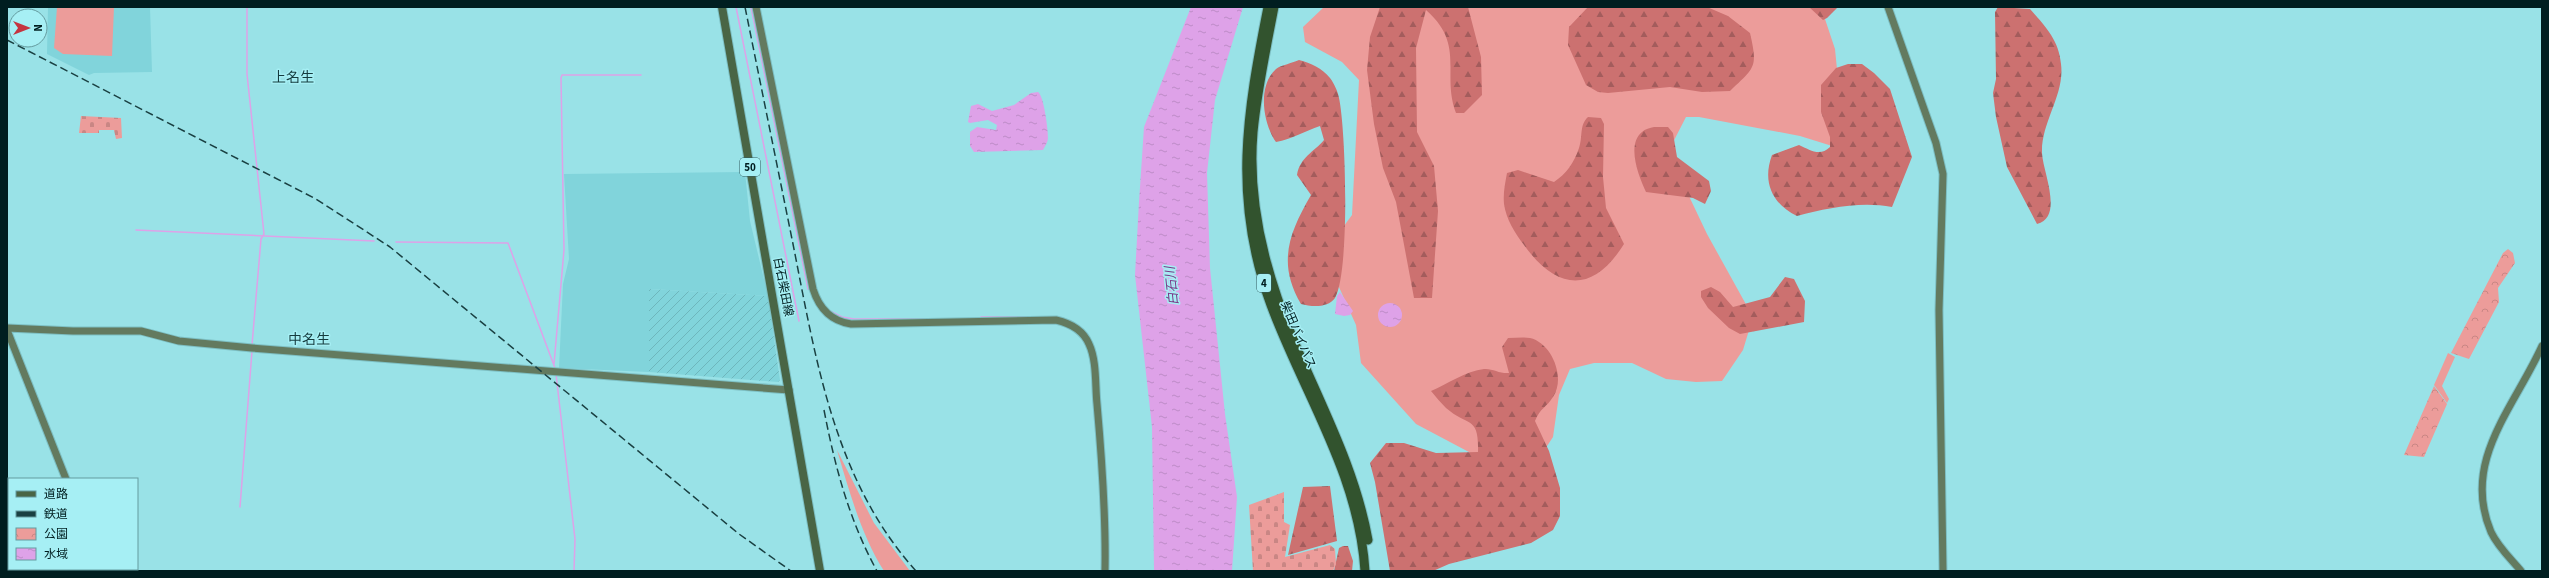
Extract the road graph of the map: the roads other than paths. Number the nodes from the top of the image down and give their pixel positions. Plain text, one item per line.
1 (722, 7) edge
2 (756, 7) edge
3 (1268, 7) edge
4 (1274, 7) edge
5 (1888, 7) edge
6 (7, 329) edge
7 (2542, 346) edge
8 (788, 390) junction
9 (66, 478) edge
10 (1365, 544) junction
11 (820, 571) edge
12 (1105, 571) edge
13 (1365, 571) edge
14 (1371, 571) edge
15 (1943, 571) edge
16 (2521, 571) edge

1 - 8 main road, 白石柴田線 / 50
2 - 12 street
3 - 10 highway, 柴田バイパス / 4
4 - 10 highway, 柴田バイパス / 4
5 - 15 street
6 - 8 street
6 - 9 street
7 - 16 street
8 - 11 main road, 白石柴田線 / 50
10 - 13 highway, 柴田バイパス / 4
10 - 14 highway, 柴田バイパス / 4

